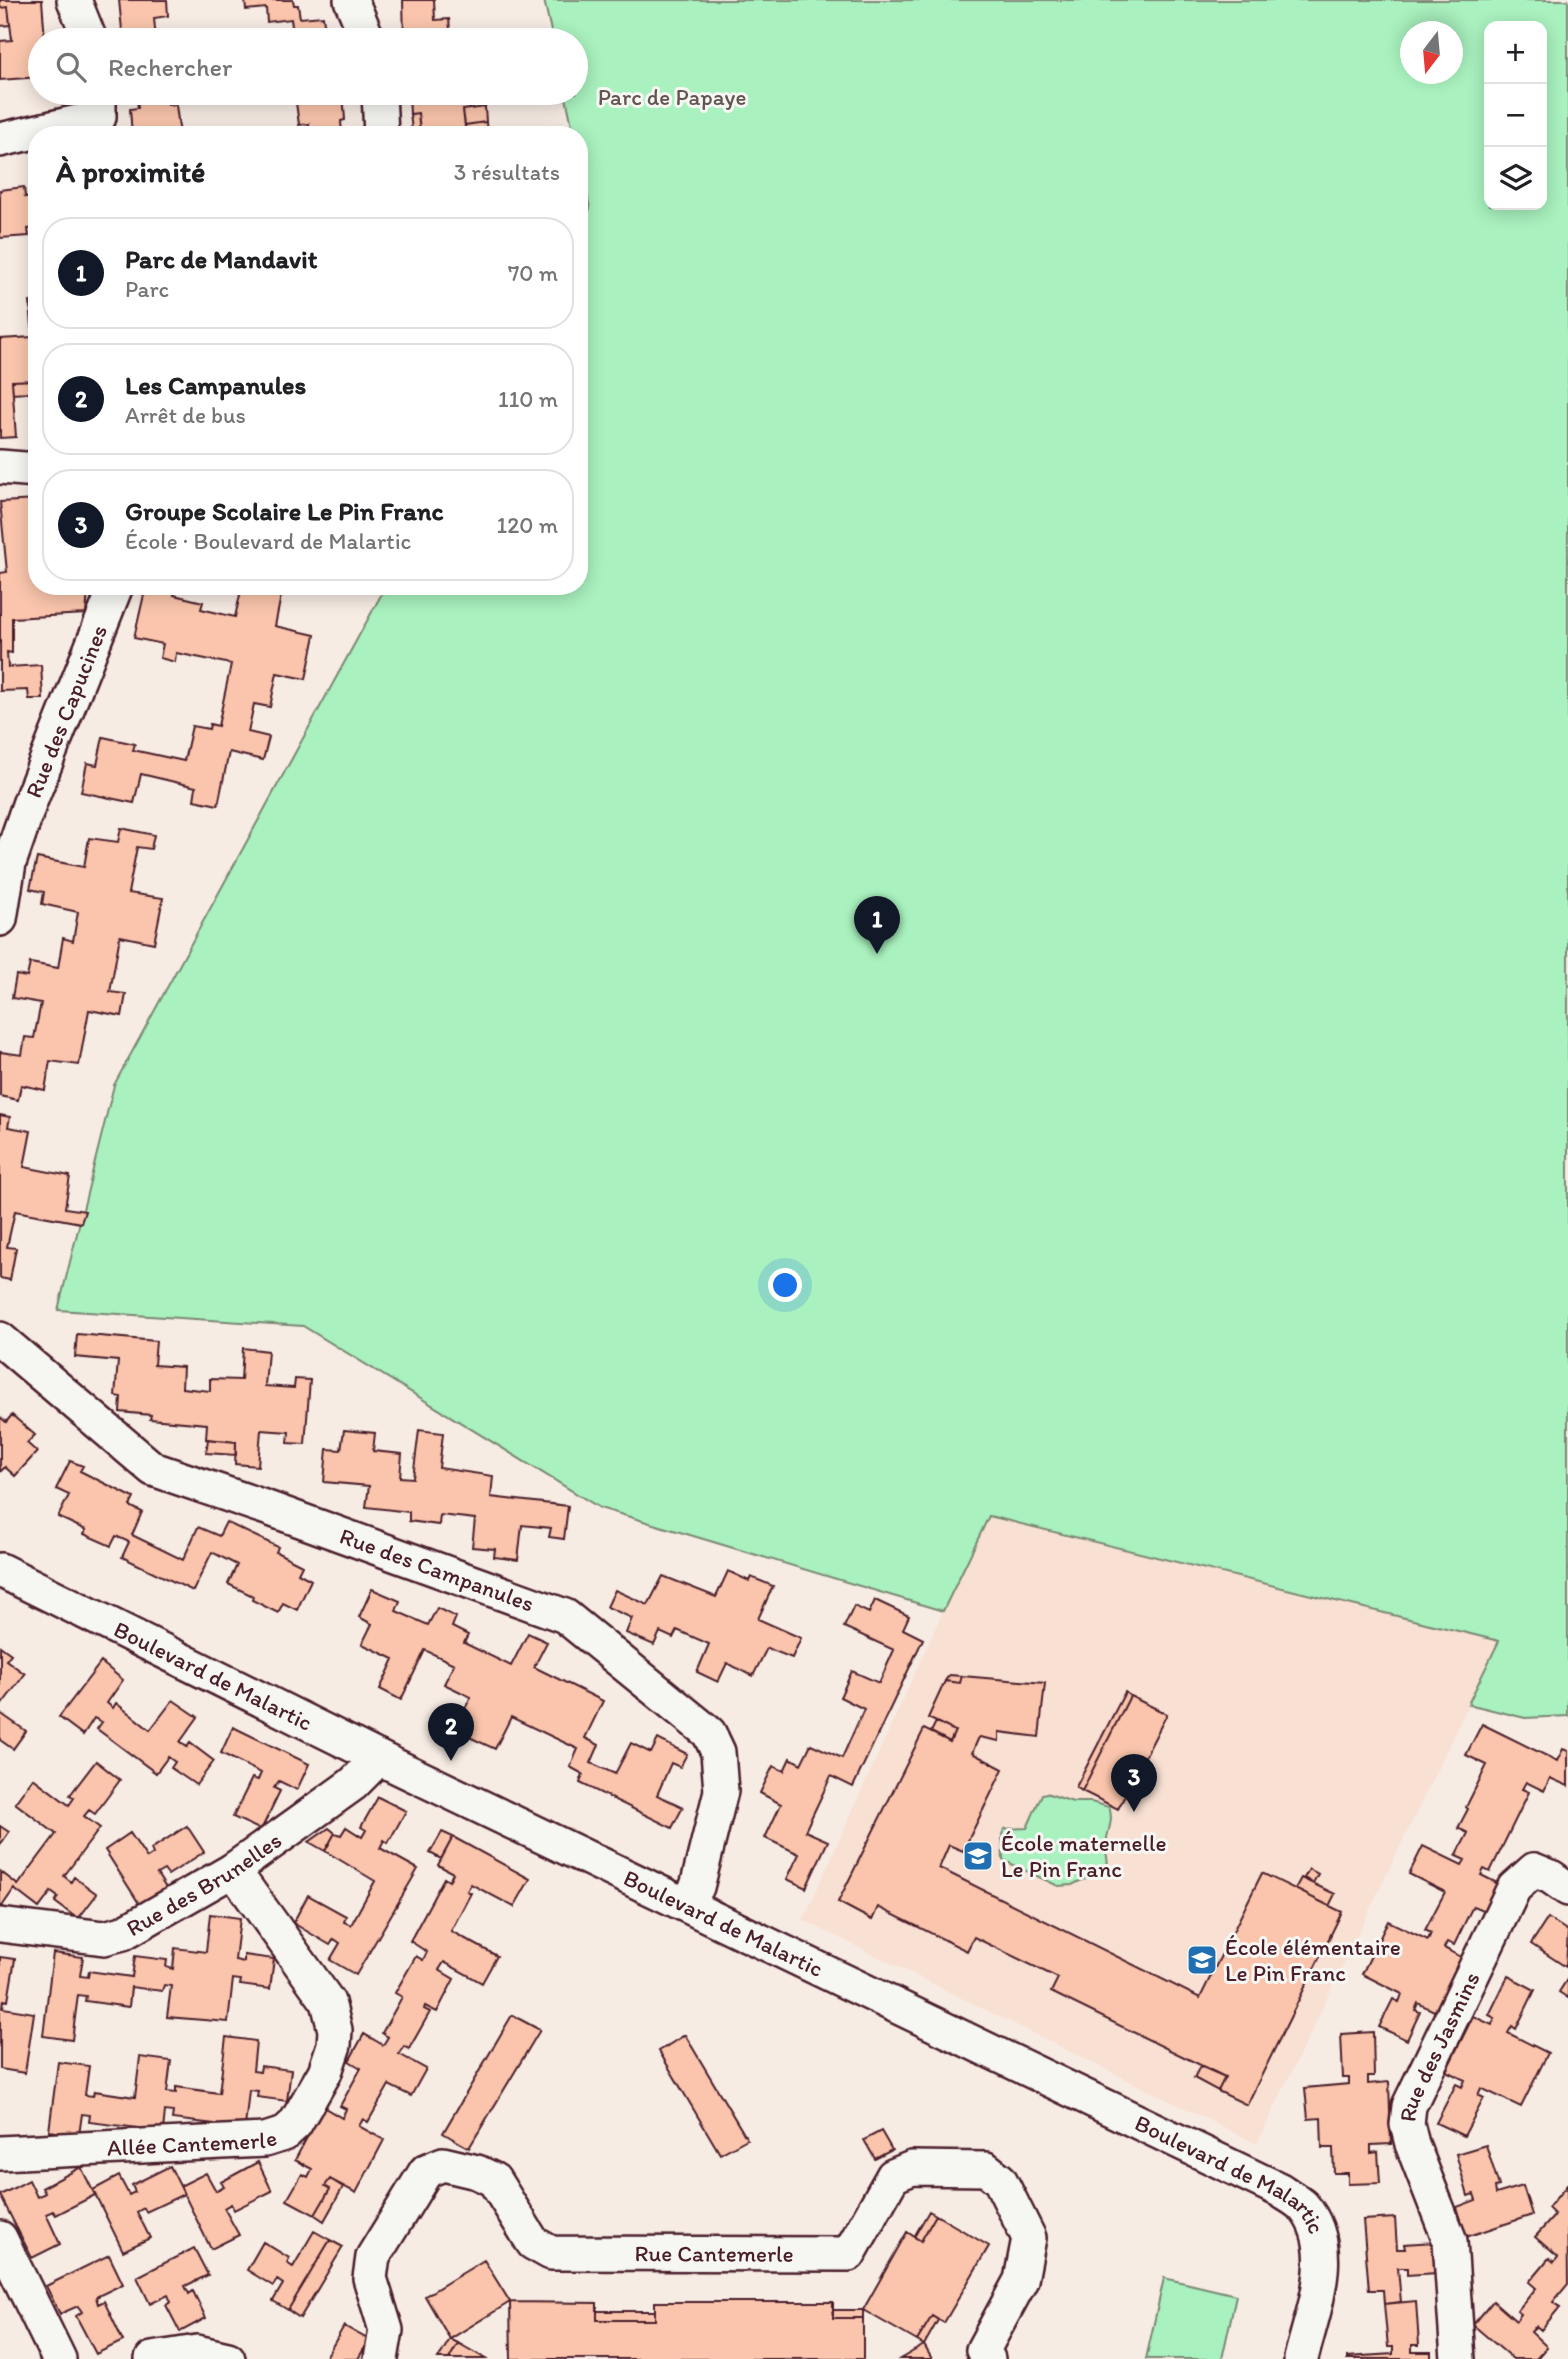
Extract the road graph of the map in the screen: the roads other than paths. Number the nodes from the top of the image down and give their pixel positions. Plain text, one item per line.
1 (74, 0) edge
2 (351, 0) edge
3 (85, 28) edge
4 (363, 28) edge
5 (99, 105) edge
6 (380, 105) edge
7 (58, 126) edge
8 (381, 126) edge
9 (28, 133) edge
10 (0, 139) edge
11 (0, 467) edge
12 (28, 469) edge
13 (112, 595) edge
14 (0, 919) edge
15 (0, 1339) edge
16 (0, 1570) edge
17 (379, 1758) junction
18 (233, 1870) junction
19 (1568, 1889) edge
20 (686, 1904) junction
21 (0, 1925) edge
22 (0, 2152) edge
23 (0, 2238) edge
24 (59, 2359) edge
25 (152, 2359) edge
26 (228, 2359) edge
27 (381, 2359) edge
28 (988, 2359) edge
29 (1301, 2359) edge
30 (1458, 2359) edge

1 - 3 street
2 - 4 street
5 - 7 street
6 - 8 street
9 - 10 street
11 - 12 street
13 - 14 street, Rue des Capucines
15 - 20 street, Rue des Campanules
16 - 17 street, Boulevard de Malartic
17 - 18 street, Rue des Brunelles
17 - 20 street, Boulevard de Malartic
18 - 21 street, Rue des Brunelles
18 - 22 street, Allée Cantemerle
19 - 30 street, Rue des Jasmins
20 - 29 street, Boulevard de Malartic
23 - 24 street
25 - 26 street
27 - 28 street, Rue Cantemerle

